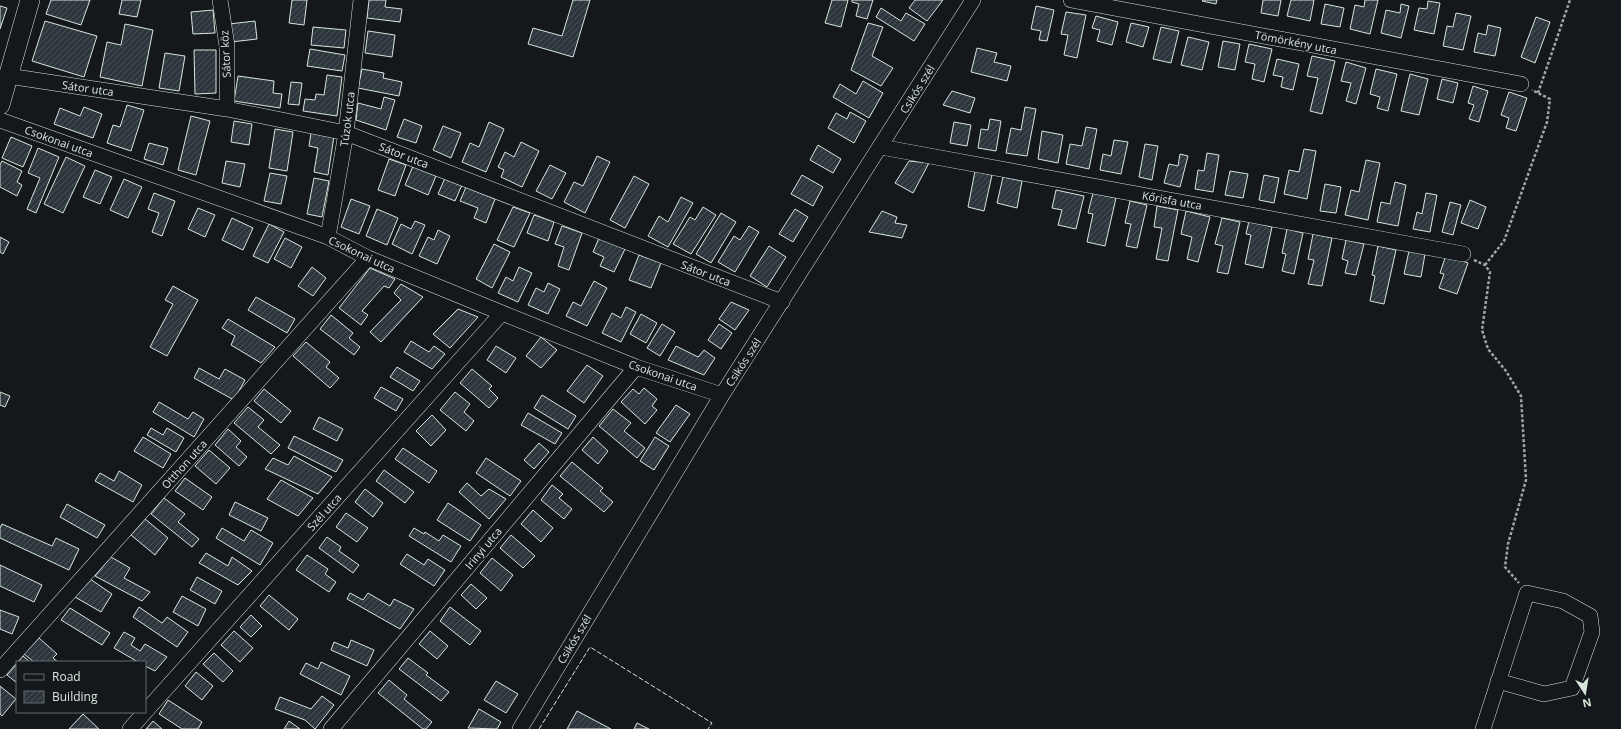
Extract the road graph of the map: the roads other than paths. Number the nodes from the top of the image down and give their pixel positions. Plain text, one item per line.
1 (30, 0) edge
2 (220, 0) edge
3 (361, 0) edge
4 (973, 0) edge
5 (1071, 0) edge
6 (8, 76) junction
7 (1521, 84) road end
8 (0, 105) edge
9 (227, 109) junction
10 (0, 120) edge
11 (346, 133) junction
12 (881, 146) junction
13 (328, 237) junction
14 (1463, 254) road end
15 (368, 258) junction
16 (782, 302) junction
17 (502, 313) junction
18 (636, 367) junction
19 (722, 395) junction
20 (0, 670) edge
21 (1498, 681) junction
22 (146, 711) edge
23 (144, 713) edge
24 (130, 729) edge
25 (331, 729) edge
26 (520, 729) edge
27 (1483, 729) edge

1 - 6 main road
2 - 9 street, Sátor köz
3 - 11 street, Túzok utca
4 - 12 street, Csikós szél
5 - 7 street, Tömörkény utca
6 - 8 main road
6 - 9 street, Sátor utca
9 - 11 street, Sátor utca
10 - 13 street, Csokonai utca
11 - 13 street, Túzok utca
11 - 16 street, Sátor utca
12 - 14 street, Kőrisfa utca
12 - 16 street, Csikós szél
13 - 15 street, Csokonai utca
15 - 17 street, Csokonai utca
15 - 20 street, Otthon utca
16 - 19 street, Csikós szél
17 - 18 street, Csokonai utca
17 - 22 street, Szél utca
18 - 19 street, Csokonai utca
18 - 25 street, Irinyi utca
19 - 26 street, Csikós szél
21 - 21 street
21 - 27 street
23 - 24 street, Szél utca

